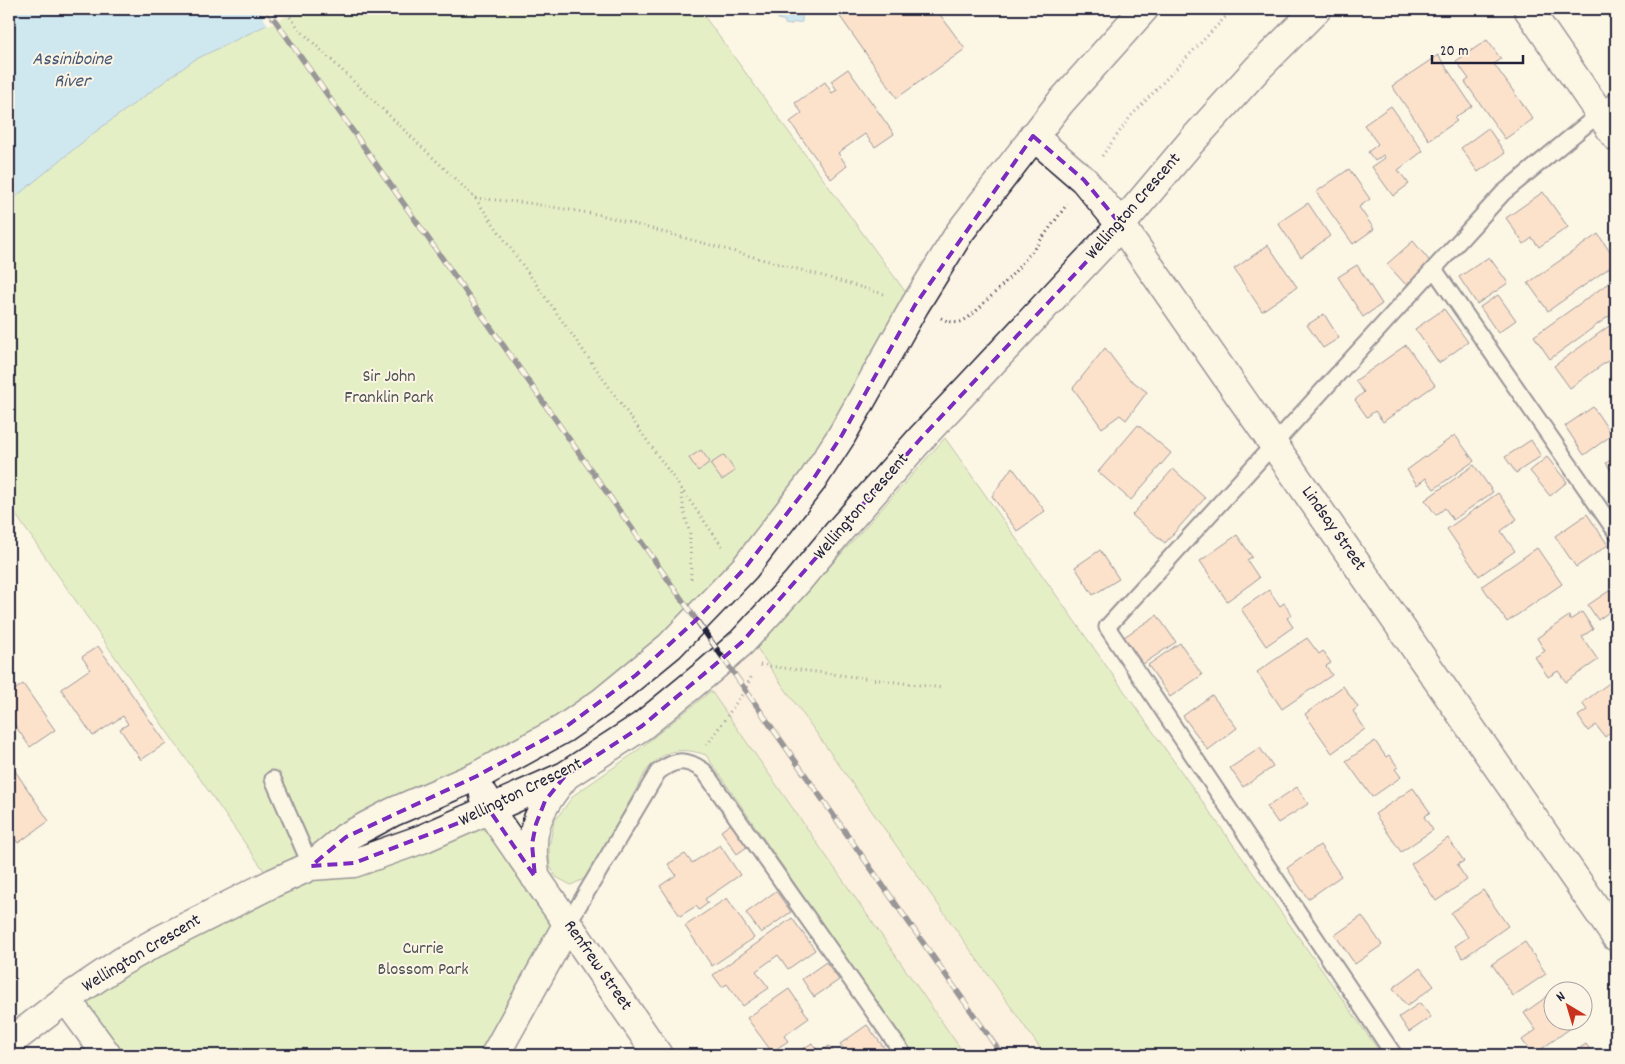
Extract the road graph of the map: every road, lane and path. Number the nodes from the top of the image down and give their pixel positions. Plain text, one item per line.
1 (284, 9) edge
2 (1144, 9) edge
3 (1233, 9) edge
4 (1317, 9) edge
5 (1528, 9) edge
6 (1608, 106) edge
7 (1033, 136) junction
8 (1616, 137) edge
9 (1084, 180) junction
10 (474, 198) junction
11 (1121, 225) junction
12 (1434, 269) junction
13 (915, 305) junction
14 (1274, 445) junction
15 (681, 488) junction
16 (1616, 532) edge
17 (745, 568) junction
18 (696, 620) junction
19 (757, 665) dead end
20 (943, 688) dead end
21 (739, 699) dead end
22 (694, 764) junction
23 (477, 776) junction
24 (565, 776) junction
25 (273, 780) dead end
26 (490, 811) junction
27 (311, 866) junction
28 (536, 877) junction
29 (568, 925) junction
30 (1616, 937) edge
31 (66, 999) junction
32 (9, 1043) edge
33 (107, 1055) edge
34 (495, 1055) edge
35 (658, 1055) edge
36 (904, 1055) edge
37 (1394, 1055) edge

1 - 10 path
2 - 7 street, Wellington Crescent
3 - 9 path
4 - 11 street, Wellington Crescent
5 - 6 street
6 - 8 street
6 - 12 lane
7 - 9 street, Lindsay Street
7 - 13 street, Wellington Crescent
9 - 11 street, Lindsay Street
9 - 13 path
10 - 13 path
10 - 15 path
11 - 14 street, Lindsay Street
11 - 24 street, Wellington Crescent
12 - 14 lane
12 - 16 lane
13 - 17 street, Wellington Crescent
14 - 30 street, Lindsay Street
14 - 37 lane
15 - 17 path
15 - 18 path
17 - 18 street, Wellington Crescent
18 - 23 street, Wellington Crescent
19 - 20 path
21 - 22 path
22 - 29 lane
22 - 36 lane
23 - 26 street, Renfrew Street
23 - 27 street, Wellington Crescent
24 - 26 street, Wellington Crescent
24 - 28 street, Renfrew Street
25 - 27 lane
26 - 27 street, Wellington Crescent
26 - 28 street, Renfrew Street
27 - 31 street, Wellington Crescent
28 - 29 street, Renfrew Street
29 - 34 street
29 - 35 street, Renfrew Street
31 - 32 street, Wellington Crescent
31 - 33 street

